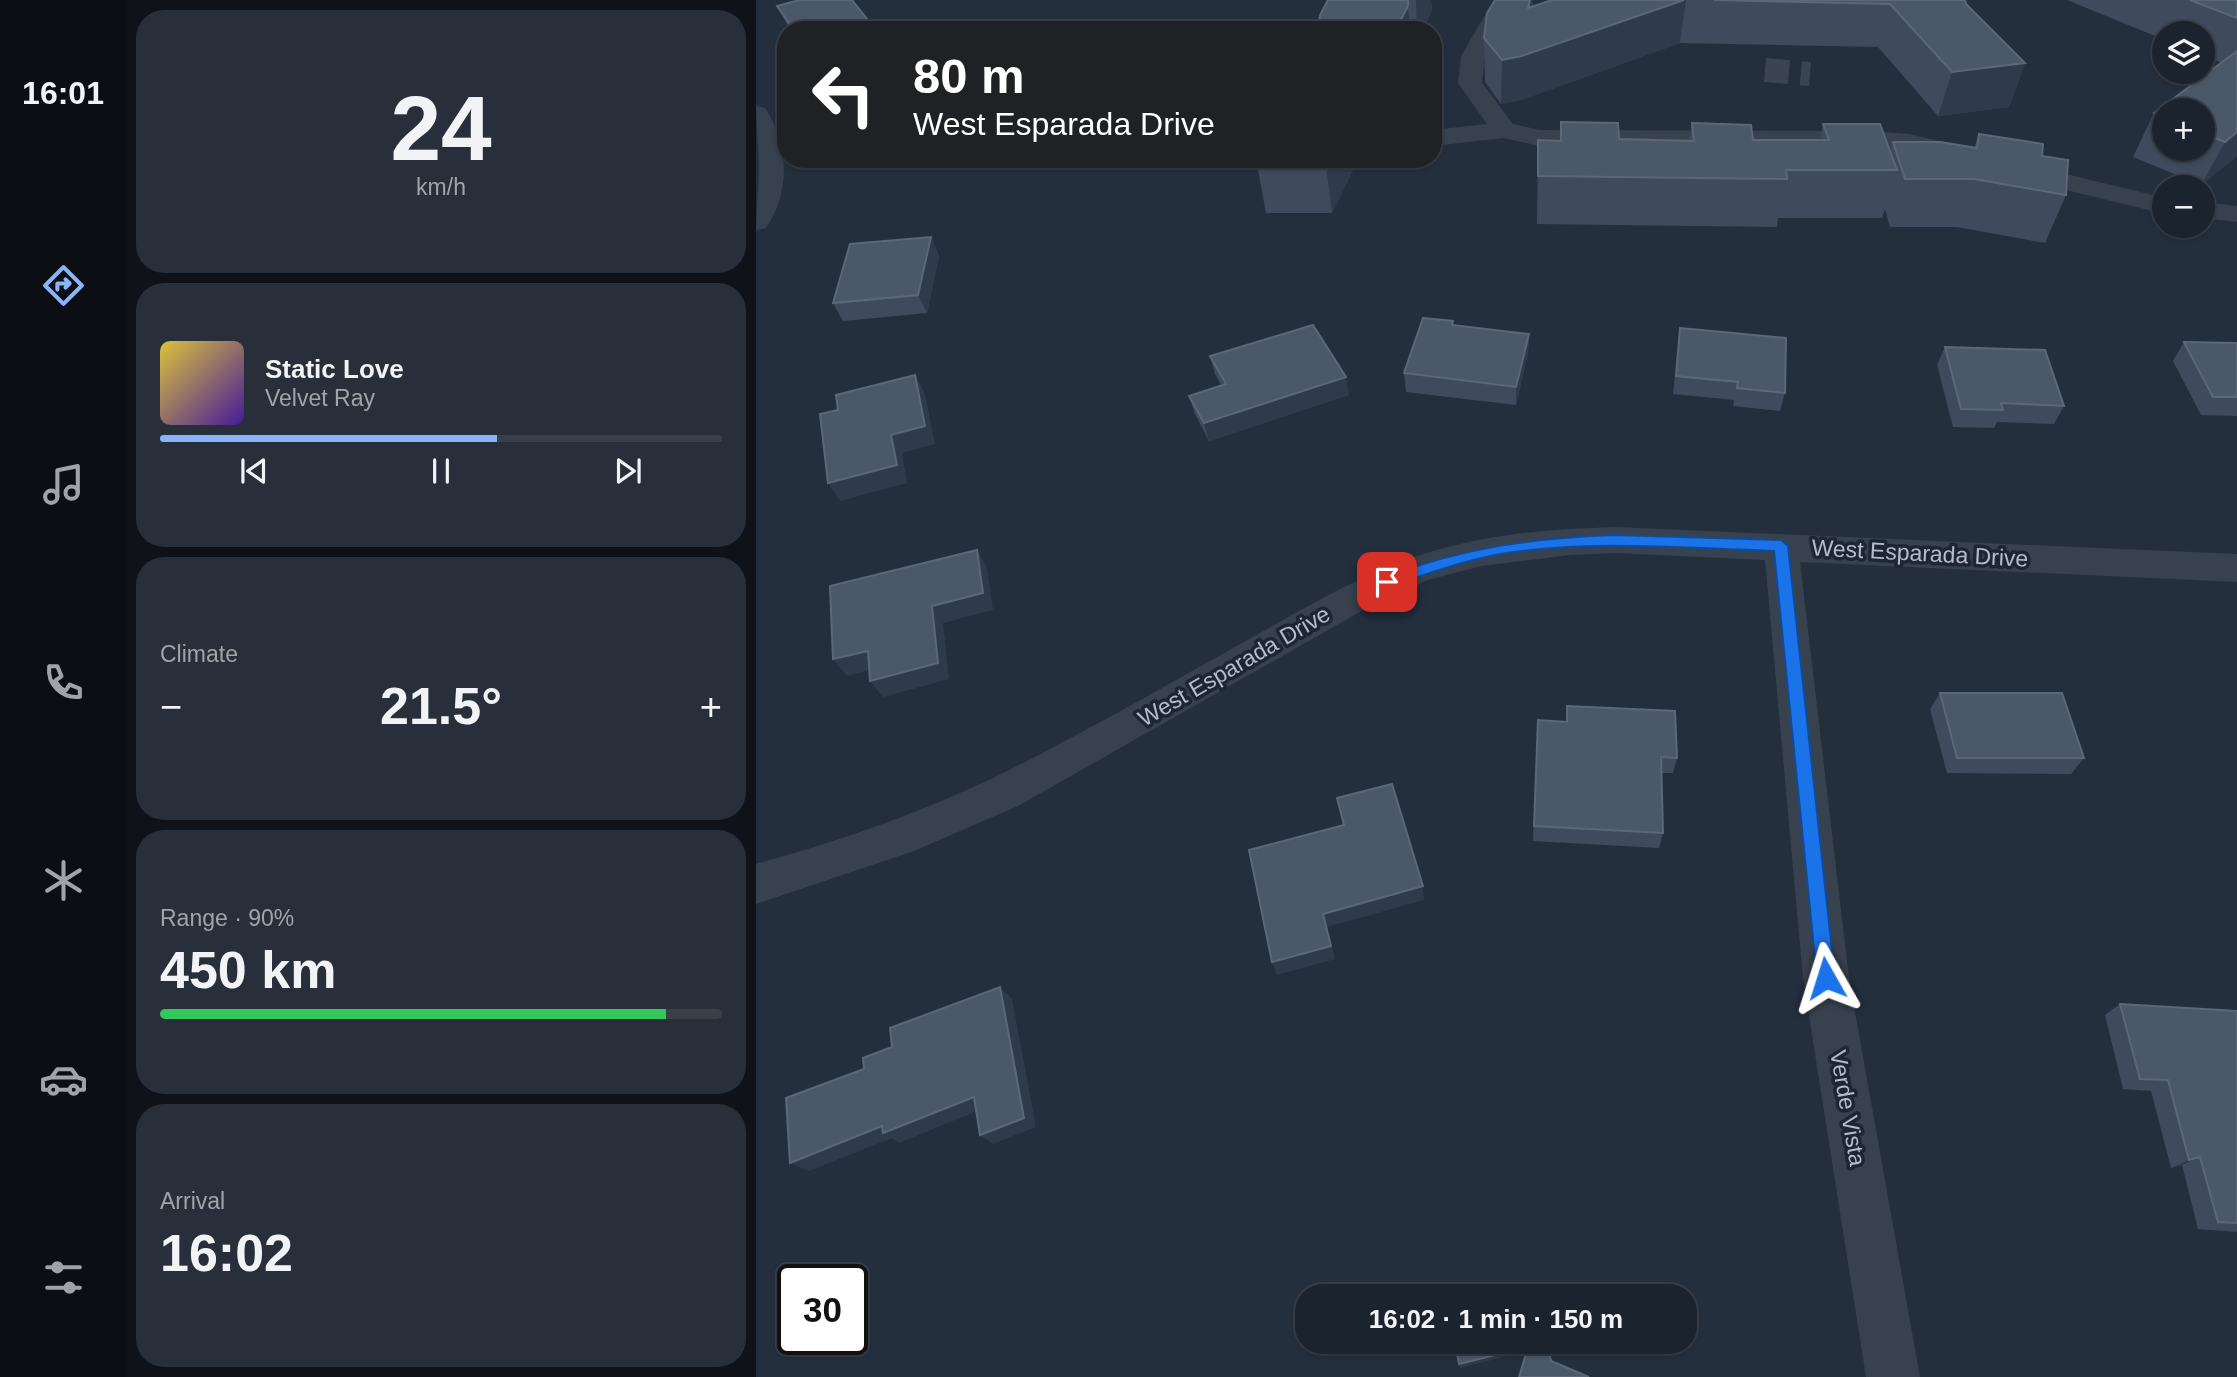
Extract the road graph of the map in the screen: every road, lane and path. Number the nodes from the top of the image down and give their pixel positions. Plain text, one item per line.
1 (1505, 0) edge
2 (756, 113) edge
3 (1504, 131) junction
4 (1442, 137) edge
5 (2152, 203) edge
6 (2215, 212) edge
7 (2237, 214) edge
8 (756, 222) edge
9 (1781, 546) junction
10 (2237, 568) edge
11 (756, 884) edge
12 (1893, 1377) edge

1 - 3 street
2 - 8 street
3 - 4 street
3 - 5 street
6 - 7 street
9 - 10 street, West Esparada Drive
9 - 11 street, West Esparada Drive
9 - 12 street, Verde Vista

